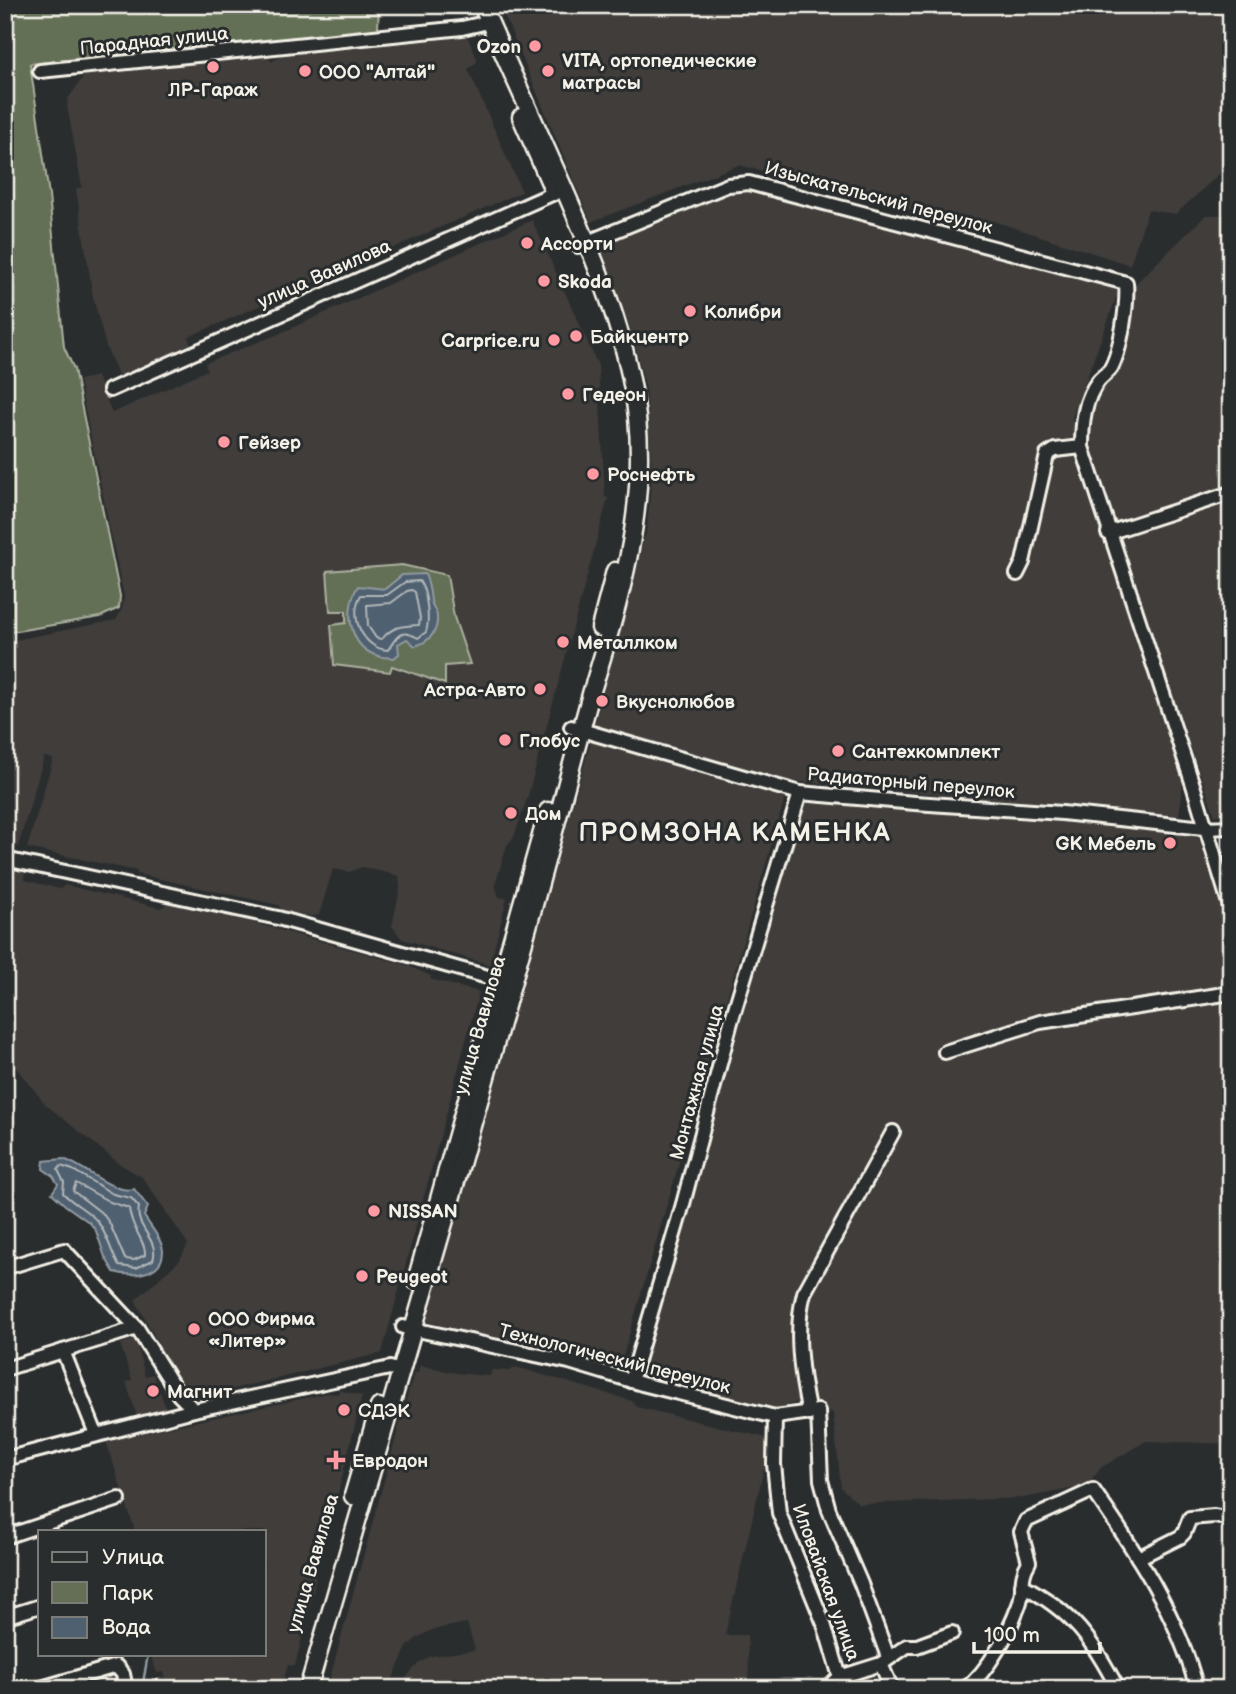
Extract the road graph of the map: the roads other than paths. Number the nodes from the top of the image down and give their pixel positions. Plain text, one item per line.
1 (472, 5) edge
2 (482, 5) edge
3 (481, 24) junction
4 (40, 71) dead end
5 (554, 193) junction
6 (582, 243) junction
7 (110, 390) dead end
8 (1082, 447) junction
9 (1231, 493) edge
10 (1108, 533) junction
11 (1017, 574) dead end
12 (576, 729) junction
13 (800, 793) junction
14 (1231, 827) edge
15 (1204, 828) junction
16 (5, 859) edge
17 (1231, 911) edge
18 (502, 981) junction
19 (1231, 993) edge
20 (945, 1052) dead end
21 (893, 1132) dead end
22 (5, 1268) edge
23 (137, 1328) junction
24 (408, 1329) junction
25 (63, 1351) junction
26 (5, 1369) edge
27 (395, 1370) junction
28 (631, 1381) junction
29 (194, 1410) junction
30 (813, 1412) junction
31 (775, 1417) junction
32 (96, 1434) junction
33 (5, 1459) edge
34 (119, 1499) dead end
35 (1231, 1520) edge
36 (5, 1537) edge
37 (1138, 1558) junction
38 (1022, 1585) junction
39 (38, 1607) edge
40 (5, 1617) edge
41 (952, 1633) dead end
42 (884, 1661) junction
43 (841, 1677) junction
44 (37, 1689) edge
45 (125, 1689) edge
46 (298, 1689) edge
47 (308, 1689) edge
48 (827, 1689) edge
49 (892, 1689) edge
50 (965, 1689) edge
51 (1118, 1689) edge
52 (1197, 1689) edge

1 - 3 main road, улица Вавилова
2 - 6 main road, улица Вавилова
3 - 4 street, Парадная улица
3 - 5 main road, улица Вавилова
5 - 6 main road, улица Вавилова
5 - 7 street, улица Вавилова
6 - 8 street, Изыскательский переулок
6 - 12 main road, улица Вавилова
8 - 10 street
8 - 11 street
9 - 10 street
10 - 15 street
12 - 13 street, Радиаторный переулок
12 - 18 main road, улица Вавилова
12 - 24 main road, улица Вавилова
13 - 15 street, Радиаторный переулок
13 - 28 street, Монтажная улица
14 - 15 street, Радиаторный переулок
15 - 17 street
16 - 18 street, улица Вавилова
18 - 24 main road, улица Вавилова
19 - 20 street
21 - 30 street
22 - 23 street
23 - 25 street
23 - 29 street
24 - 27 main road, улица Вавилова
24 - 28 street, Технологический переулок
25 - 26 street
25 - 32 street
27 - 29 street
27 - 46 main road, улица Вавилова
27 - 47 main road, улица Вавилова
28 - 31 street, Технологический переулок
29 - 32 street
30 - 31 street, Технологический переулок
30 - 42 street, Иловайская улица
31 - 43 street, Иловайская улица
32 - 33 street
34 - 36 street
35 - 37 street
37 - 38 street
37 - 52 street
38 - 50 street
38 - 51 street
39 - 40 street
41 - 42 street, Иловайская улица
42 - 43 street, Иловайская улица
42 - 49 street, Иловайская улица
43 - 48 street, Иловайская улица
44 - 45 street

